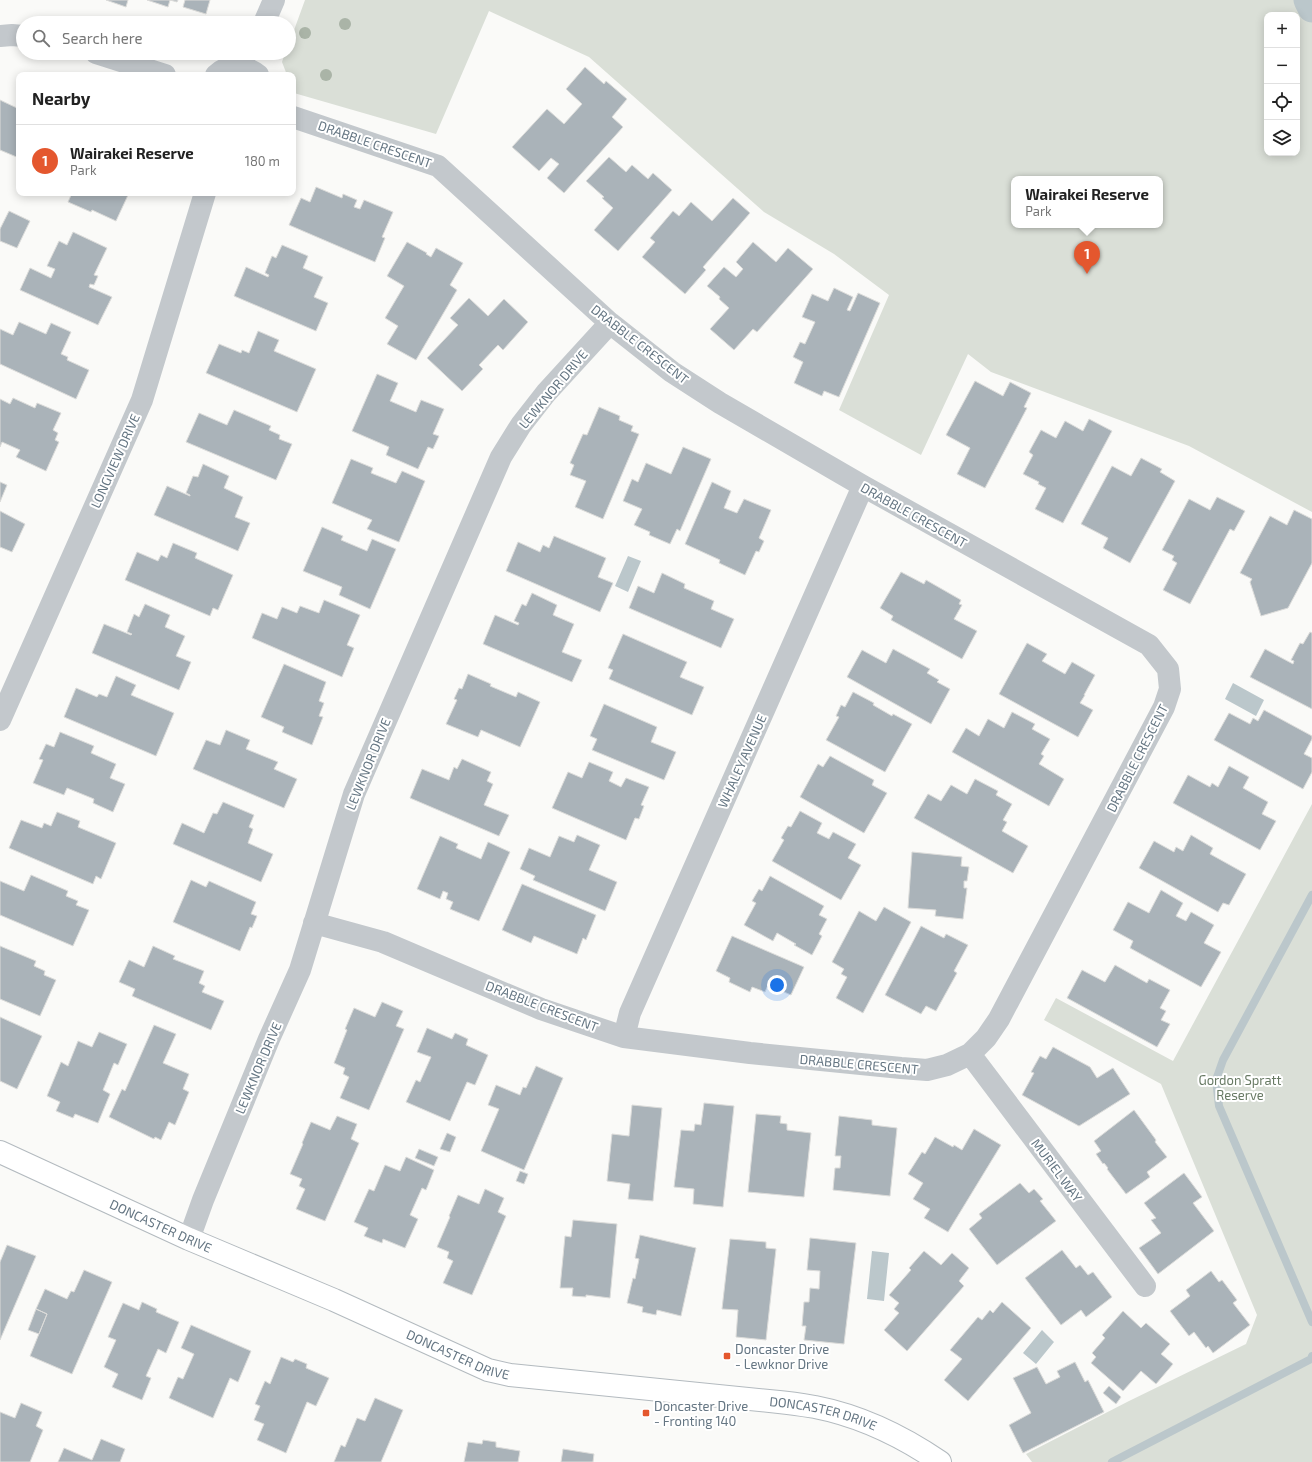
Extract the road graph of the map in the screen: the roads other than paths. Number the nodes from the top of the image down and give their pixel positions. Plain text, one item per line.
1 (274, 0) edge
2 (267, 16) edge
3 (16, 35) edge
4 (0, 36) edge
5 (118, 60) edge
6 (253, 66) edge
7 (156, 72) edge
8 (221, 72) edge
9 (296, 117) edge
10 (204, 196) edge
11 (610, 323) junction
12 (863, 486) junction
13 (0, 720) edge
14 (314, 923) junction
15 (624, 1037) junction
16 (970, 1054) junction
17 (0, 1152) edge
18 (189, 1239) junction
19 (1145, 1286) dead end
20 (940, 1462) edge

1 - 2 street
3 - 4 street
5 - 7 street
6 - 8 street
9 - 11 street, DRABBLE CRESCENT
10 - 13 street, LONGVIEW DRIVE
11 - 12 street, DRABBLE CRESCENT
11 - 14 street, LEWKNOR DRIVE
12 - 15 street, WHALEY AVENUE
12 - 16 street, DRABBLE CRESCENT
14 - 15 street, DRABBLE CRESCENT
14 - 18 street, LEWKNOR DRIVE
15 - 16 street, DRABBLE CRESCENT
16 - 19 street, MURIEL WAY
17 - 18 street, DONCASTER DRIVE
18 - 20 street, DONCASTER DRIVE

